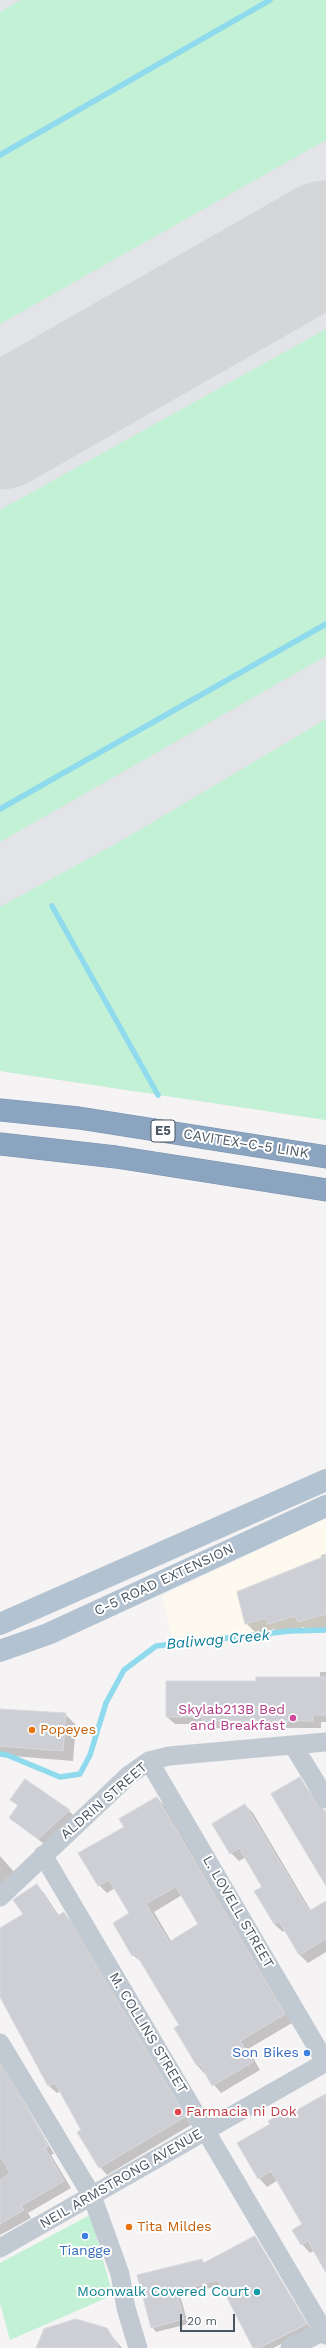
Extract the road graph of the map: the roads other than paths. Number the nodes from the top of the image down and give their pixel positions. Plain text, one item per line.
1 (0, 1110) edge
2 (0, 1144) edge
3 (326, 1157) edge
4 (326, 1190) edge
5 (326, 1480) edge
6 (326, 1506) edge
7 (0, 1624) edge
8 (0, 1650) edge
9 (326, 1742) edge
10 (292, 1745) junction
11 (149, 1761) junction
12 (326, 1799) edge
13 (43, 1855) junction
14 (0, 1897) edge
15 (0, 2043) edge
16 (326, 2062) edge
17 (206, 2130) junction
18 (92, 2196) junction
19 (0, 2248) edge
20 (325, 2333) edge
21 (138, 2348) edge
22 (290, 2348) edge

1 - 3 highway, CAVITEX–C-5 LINK / E5
2 - 4 highway, E5
5 - 7 main road, C-5 ROAD EXTENSION
6 - 8 main road, C-5 ROAD EXTENSION
9 - 10 street, ALDRIN STREET
10 - 11 street, ALDRIN STREET
10 - 12 street
11 - 13 street, ALDRIN STREET
11 - 16 street, L. LOVELL STREET
13 - 14 street, ALDRIN STREET
13 - 17 street, M. COLLINS STREET
15 - 18 street
16 - 17 street, NEIL ARMSTRONG AVENUE
17 - 18 street, NEIL ARMSTRONG AVENUE
17 - 20 street, M. COLLINS STREET
18 - 19 street, NEIL ARMSTRONG AVENUE
18 - 21 street
20 - 22 street

